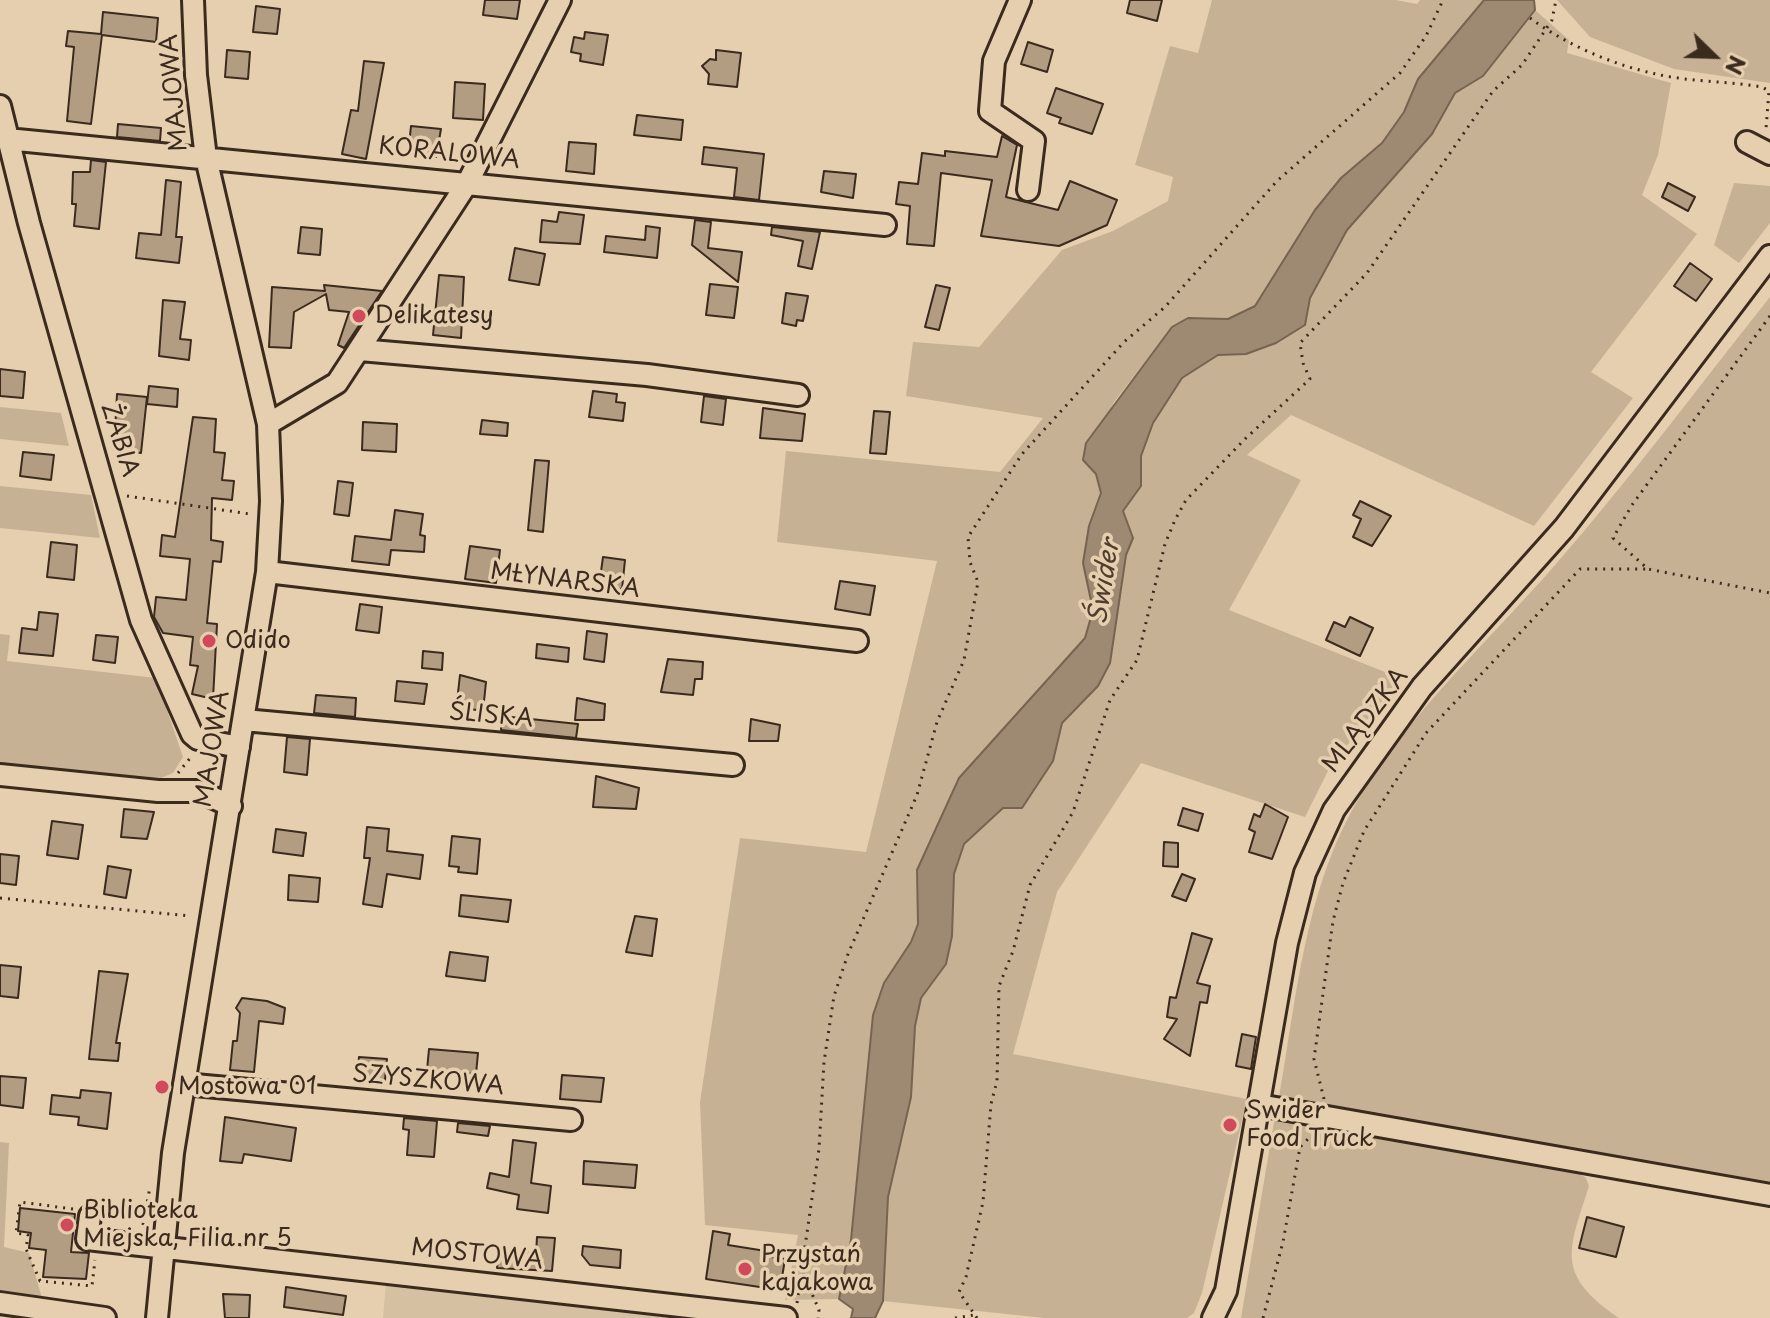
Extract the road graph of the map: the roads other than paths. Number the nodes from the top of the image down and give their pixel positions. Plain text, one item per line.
1 (193, 0) edge
2 (560, 0) edge
3 (1020, 0) edge
4 (0, 106) edge
5 (7, 139) junction
6 (206, 158) junction
7 (468, 182) junction
8 (1028, 190) dead end
9 (885, 225) dead end
10 (1770, 256) edge
11 (360, 350) junction
12 (798, 395) dead end
13 (268, 424) junction
14 (267, 572) junction
15 (857, 641) dead end
16 (244, 720) junction
17 (239, 747) junction
18 (733, 765) dead end
19 (0, 775) edge
20 (231, 806) junction
21 (184, 1084) junction
22 (1259, 1105) junction
23 (571, 1120) dead end
24 (1770, 1195) edge
25 (90, 1216) road end
26 (162, 1248) junction
27 (0, 1303) edge
28 (105, 1318) edge
29 (157, 1318) edge
30 (786, 1318) edge
31 (1213, 1318) edge

1 - 6 street, MAJOWA
2 - 7 street
3 - 8 street
4 - 5 street, ŻABIA
5 - 6 street, KORALOWA
5 - 17 street, ŻABIA
6 - 7 street, KORALOWA
6 - 13 street, MAJOWA
7 - 9 street, KORALOWA
7 - 11 street
10 - 22 street, MLĄDZKA
11 - 12 street
11 - 13 street
13 - 14 street, MAJOWA
14 - 15 street, MŁYNARSKA
14 - 16 street, MAJOWA
16 - 17 street, MAJOWA
16 - 18 street, ŚLISKA
17 - 20 street, MAJOWA
19 - 20 street
20 - 21 street, MAJOWA
21 - 23 street, SZYSZKOWA
21 - 26 street, MAJOWA
22 - 24 street
22 - 31 street, MLĄDZKA
25 - 26 street, MOSTOWA
26 - 29 street, MAJOWA
26 - 30 street, MOSTOWA
27 - 28 street

